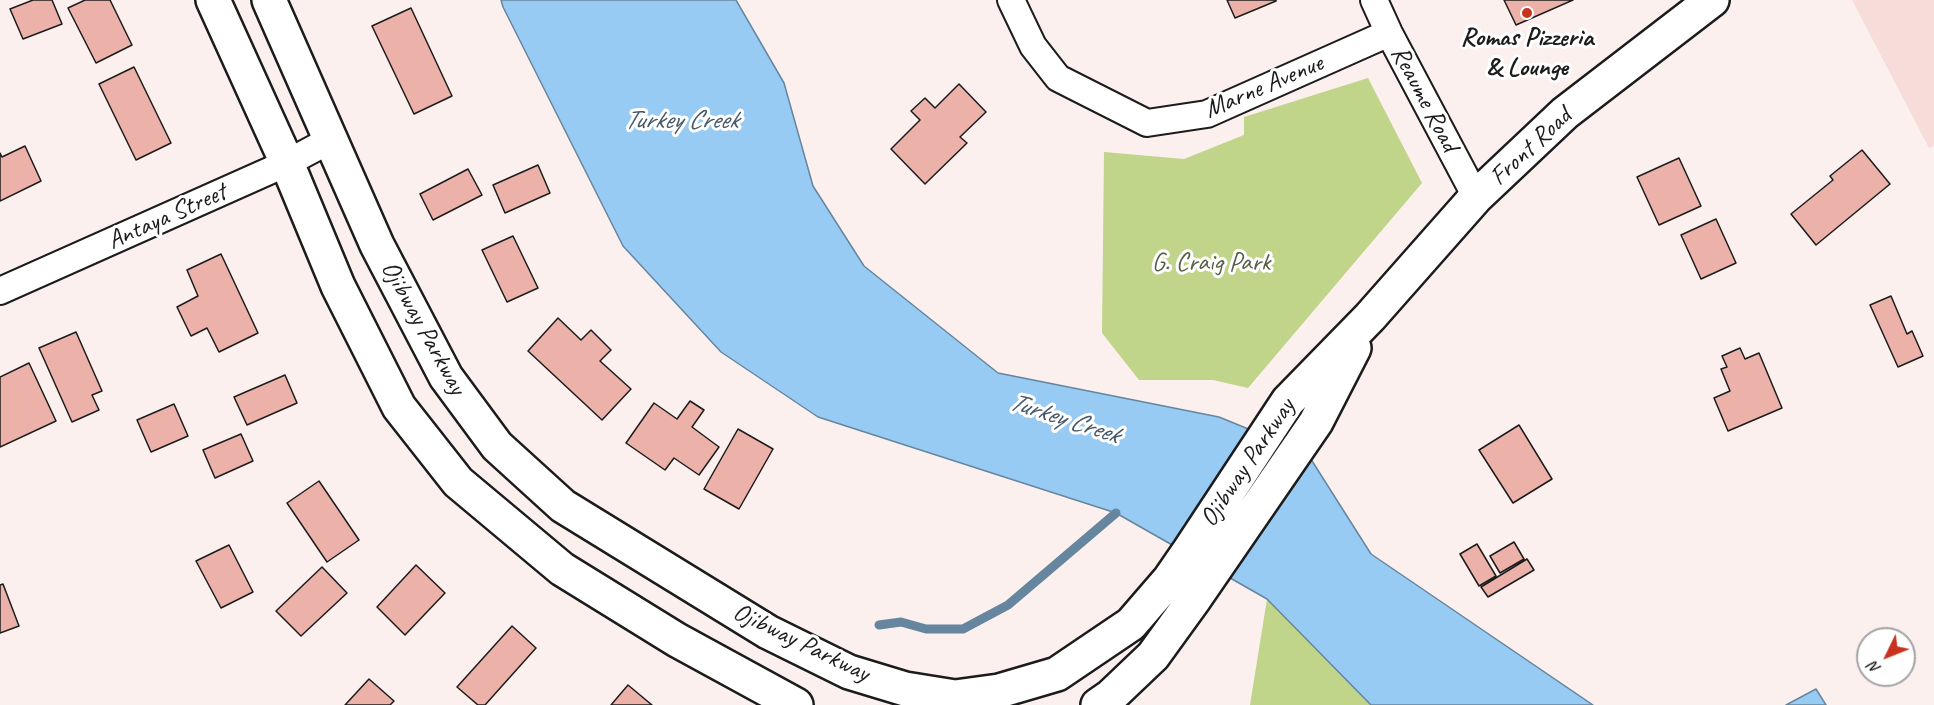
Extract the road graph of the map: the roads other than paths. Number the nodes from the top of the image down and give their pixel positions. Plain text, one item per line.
1 (213, 0) edge
2 (269, 0) edge
3 (1011, 0) edge
4 (1374, 0) edge
5 (1712, 0) edge
6 (1389, 33) junction
7 (332, 139) junction
8 (287, 163) junction
9 (1476, 197) junction
10 (0, 291) edge
11 (1370, 316) junction
12 (1182, 589) junction
13 (1000, 698) edge
14 (796, 705) edge
15 (1098, 705) edge

1 - 8 main road, Ojibway Parkway
2 - 7 main road, Ojibway Parkway
3 - 6 street, Marne Avenue
4 - 6 street, Reaume Road
5 - 9 main road, Front Road
6 - 9 street, Reaume Road
7 - 8 street, Antaya Street
7 - 13 main road, Ojibway Parkway
8 - 10 street, Antaya Street
8 - 14 main road, Ojibway Parkway
9 - 11 main road, Front Road
11 - 12 main road, Ojibway Parkway
11 - 12 main road, Ojibway Parkway
12 - 13 main road, Ojibway Parkway
12 - 15 main road, Ojibway Parkway

